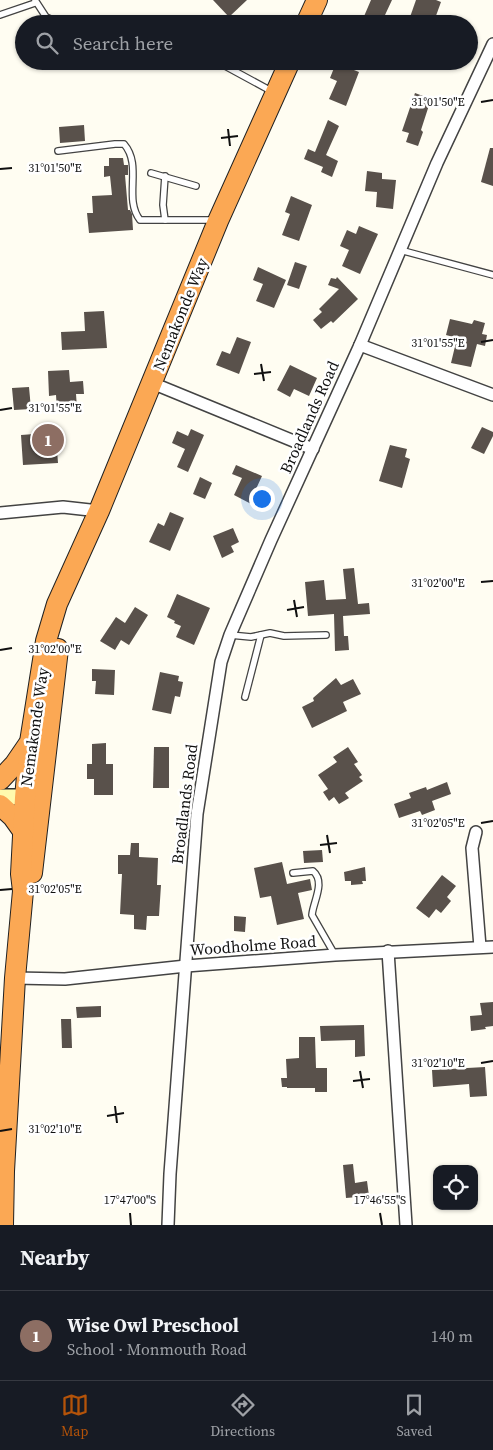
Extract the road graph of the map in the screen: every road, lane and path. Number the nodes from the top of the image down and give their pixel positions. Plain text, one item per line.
1 (317, 0) edge
2 (35, 1) edge
3 (0, 15) edge
4 (45, 15) edge
5 (310, 15) edge
6 (493, 44) edge
7 (233, 70) edge
8 (286, 70) edge
9 (275, 93) junction
10 (58, 151) dead end
11 (151, 173) dead end
12 (164, 176) junction
13 (196, 186) dead end
14 (165, 220) junction
15 (218, 221) junction
16 (400, 250) junction
17 (493, 275) edge
18 (360, 345) junction
19 (152, 383) junction
20 (493, 395) edge
21 (313, 449) junction
22 (99, 511) junction
23 (0, 513) edge
24 (73, 568) junction
25 (230, 635) junction
26 (261, 635) junction
27 (326, 635) dead end
28 (245, 698) dead end
29 (30, 742) junction
30 (0, 780) edge
31 (0, 797) edge
32 (33, 798) junction
33 (0, 805) edge
34 (23, 831) junction
35 (476, 832) dead end
36 (293, 873) dead end
37 (24, 891) junction
38 (480, 947) junction
39 (493, 947) edge
40 (388, 951) junction
41 (335, 955) junction
42 (186, 966) junction
43 (16, 978) junction
44 (3, 1225) edge
45 (168, 1225) edge
46 (406, 1225) edge

1 - 5 highway
2 - 3 lane
2 - 4 lane
6 - 16 street, Broadlands Road
7 - 9 lane
8 - 9 highway, Nemakonde Way
9 - 15 highway, Nemakonde Way
10 - 14 lane
11 - 12 lane
12 - 13 lane
12 - 14 lane
14 - 15 lane
15 - 19 highway, Nemakonde Way
16 - 17 lane
16 - 18 street, Broadlands Road
18 - 20 street
18 - 21 street, Broadlands Road
19 - 21 street
19 - 22 highway, Nemakonde Way
21 - 25 street, Broadlands Road
22 - 23 street
22 - 24 highway, Nemakonde Way
24 - 29 highway, Nemakonde Way
24 - 32 highway, Nemakonde Way
25 - 26 lane
25 - 42 street, Broadlands Road
26 - 27 lane
26 - 28 lane
29 - 30 highway
29 - 32 highway, Nemakonde Way
31 - 32 main road
32 - 34 highway, Nemakonde Way
32 - 37 highway, Nemakonde Way
33 - 34 highway
34 - 37 highway, Nemakonde Way
35 - 38 street
36 - 41 lane
37 - 43 highway, Nemakonde Way
38 - 39 street, Woodholme Road
38 - 40 street, Woodholme Road
40 - 41 street, Woodholme Road
40 - 46 street
41 - 42 street, Woodholme Road
42 - 43 street, Woodholme Road
42 - 45 street, Broadlands Road
43 - 44 highway, Nemakonde Way

